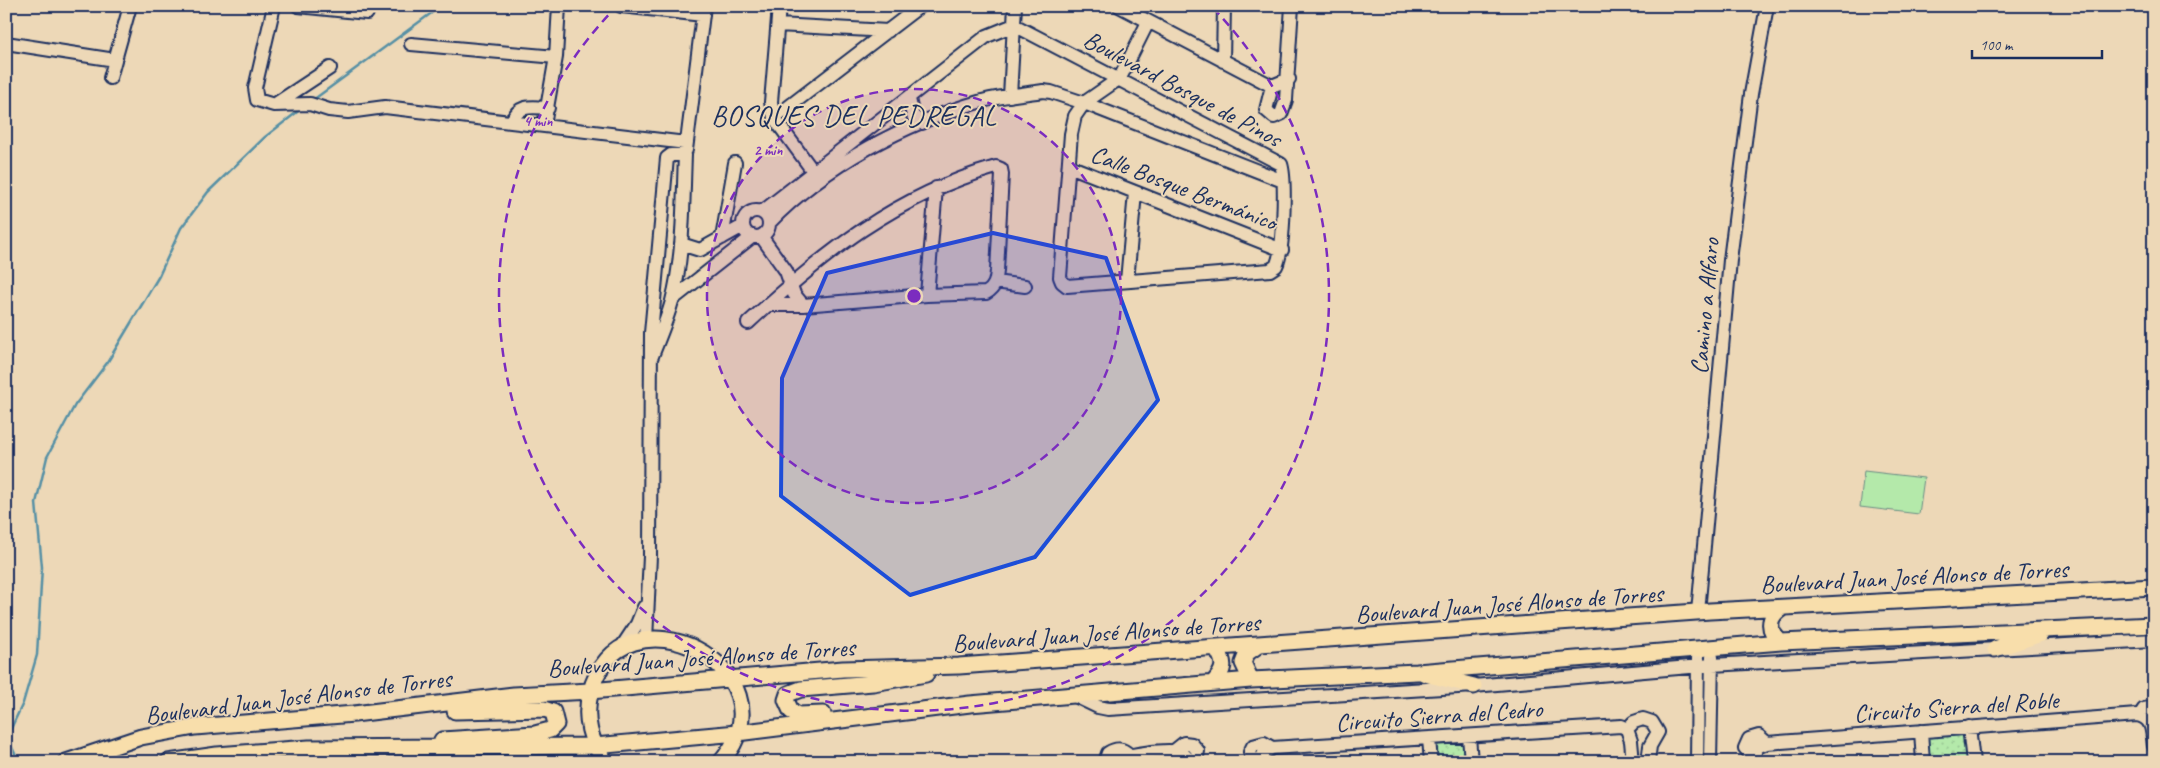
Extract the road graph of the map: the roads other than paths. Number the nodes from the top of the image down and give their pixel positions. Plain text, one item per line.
1 (130, 6) edge
2 (274, 6) edge
3 (298, 6) edge
4 (559, 6) edge
5 (621, 6) edge
6 (779, 6) edge
7 (920, 6) edge
8 (1015, 6) edge
9 (1119, 6) edge
10 (1224, 6) edge
11 (1292, 6) edge
12 (1768, 6) edge
13 (704, 10) edge
14 (367, 13) dead end
15 (1148, 22) junction
16 (778, 25) junction
17 (1014, 25) junction
18 (888, 31) junction
19 (6, 43) edge
20 (411, 44) dead end
21 (556, 57) junction
22 (115, 60) junction
23 (1223, 61) junction
24 (330, 68) dead end
25 (110, 78) dead end
26 (1120, 78) junction
27 (1289, 79) junction
28 (1272, 86) junction
29 (1010, 96) junction
30 (909, 99) junction
31 (1084, 103) junction
32 (274, 105) junction
33 (548, 108) junction
34 (890, 114) junction
35 (774, 118) junction
36 (512, 121) junction
37 (922, 123) junction
38 (544, 125) junction
39 (905, 130) junction
40 (1218, 132) junction
41 (686, 149) junction
42 (1210, 151) junction
43 (735, 162) dead end
44 (1069, 166) junction
45 (816, 176) junction
46 (1283, 181) junction
47 (936, 188) junction
48 (1135, 193) junction
49 (727, 206) junction
50 (745, 220) junction
51 (762, 228) junction
52 (722, 238) junction
53 (681, 244) junction
54 (700, 250) junction
55 (1282, 250) junction
56 (710, 271) junction
57 (806, 273) junction
58 (1128, 281) junction
59 (995, 282) junction
60 (1025, 286) dead end
61 (791, 287) junction
62 (927, 295) junction
63 (673, 299) junction
64 (768, 305) junction
65 (803, 305) junction
66 (748, 323) dead end
67 (652, 356) junction
68 (2154, 587) edge
69 (647, 598) junction
70 (1782, 608) junction
71 (1698, 612) junction
72 (2154, 625) edge
73 (2060, 628) junction
74 (646, 640) junction
75 (2154, 640) edge
76 (1781, 642) junction
77 (1257, 646) junction
78 (1705, 647) junction
79 (1216, 648) junction
80 (1995, 649) junction
81 (620, 650) junction
82 (1712, 665) junction
83 (959, 666) junction
84 (1698, 666) junction
85 (1417, 672) junction
86 (730, 680) junction
87 (1251, 680) junction
88 (1213, 683) junction
89 (1474, 686) junction
90 (590, 691) junction
91 (1073, 695) junction
92 (2154, 707) edge
93 (388, 710) junction
94 (902, 713) junction
95 (2140, 715) junction
96 (1969, 727) junction
97 (2153, 728) edge
98 (1627, 729) junction
99 (1921, 731) junction
100 (737, 733) junction
101 (1469, 736) junction
102 (1429, 738) junction
103 (595, 746) junction
104 (2154, 746) edge
105 (389, 748) junction
106 (1272, 748) junction
107 (1174, 752) junction
108 (1129, 756) junction
109 (1752, 759) edge
110 (66, 762) edge
111 (168, 762) edge
112 (606, 762) edge
113 (721, 762) edge
114 (1105, 762) edge
115 (1114, 762) edge
116 (1190, 762) edge
117 (1196, 762) edge
118 (1253, 762) edge
119 (1260, 762) edge
120 (1431, 762) edge
121 (1471, 762) edge
122 (1633, 762) edge
123 (1648, 762) edge
124 (1697, 762) edge
125 (1710, 762) edge
126 (1923, 762) edge
127 (1972, 762) edge

1 - 22 street
2 - 32 street
3 - 14 street
4 - 21 street
5 - 13 street
6 - 16 street
7 - 18 street
8 - 17 street
9 - 15 street
10 - 23 street
11 - 27 street
12 - 71 street, Camino a Alfaro
13 - 41 street
15 - 23 street
15 - 26 street
16 - 18 street
16 - 35 street
17 - 26 street, Boulevard Bosque de Pinos
17 - 29 street
17 - 30 street, Boulevard Bosque de Pinos
18 - 35 street
19 - 22 street
20 - 21 street
21 - 33 street
22 - 25 street
23 - 28 street
24 - 32 street
26 - 31 street
26 - 40 street, Boulevard Bosque de Pinos
27 - 28 street
27 - 28 street
29 - 31 street, Boulevard Bosque de Pinos
29 - 37 street, Boulevard Bosque de Pinos
30 - 34 street, Boulevard Bosque de Pinos
30 - 37 street
31 - 42 street, Boulevard Bosque de Pinos
31 - 44 street
32 - 36 street
33 - 36 street
33 - 38 street
34 - 39 street
34 - 45 street, Boulevard Bosque de Pinos
35 - 45 street
36 - 38 street
37 - 39 street, Boulevard Bosque de Pinos
38 - 41 street
39 - 45 street, Boulevard Bosque de Pinos
40 - 42 street
40 - 46 street, Boulevard Bosque de Pinos
41 - 53 street
41 - 67 street
42 - 46 street, Boulevard Bosque de Pinos
43 - 49 street
44 - 48 street, Calle Bosque Bermánico
44 - 58 street
45 - 51 street, Boulevard Bosque de Pinos
46 - 55 street
47 - 57 street
47 - 59 street
47 - 62 street
48 - 55 street, Calle Bosque Bermánico
48 - 58 street
49 - 50 street
49 - 52 street
50 - 51 street
50 - 51 street
50 - 52 street
51 - 56 street, Boulevard Bosque de Pinos
51 - 57 street
51 - 61 street
52 - 54 street
53 - 54 street
53 - 63 street
54 - 56 street
55 - 58 street
56 - 63 street, Boulevard Bosque de Pinos
57 - 61 street
59 - 60 street
59 - 62 street
61 - 64 street
61 - 65 street
62 - 65 street
63 - 67 street
64 - 65 street
64 - 66 street
67 - 69 street
68 - 70 main road, Boulevard Juan José Alonso de Torres
69 - 74 street
69 - 81 street
70 - 71 main road, Boulevard Juan José Alonso de Torres
70 - 76 main road
71 - 77 main road, Boulevard Juan José Alonso de Torres
72 - 73 main road, Boulevard Juan José Alonso de Torres
73 - 76 main road, Boulevard Juan José Alonso de Torres
73 - 80 main road
74 - 81 main road
74 - 86 main road
75 - 80 street
76 - 78 main road, Boulevard Juan José Alonso de Torres
77 - 79 main road, Boulevard Juan José Alonso de Torres
77 - 87 main road
78 - 82 street
78 - 84 street
78 - 85 main road, Boulevard Juan José Alonso de Torres
79 - 83 main road, Boulevard Juan José Alonso de Torres
79 - 88 main road
80 - 82 street
81 - 90 main road
82 - 84 street
82 - 125 street
83 - 86 main road, Boulevard Juan José Alonso de Torres
83 - 94 main road
84 - 89 street
84 - 124 street
85 - 87 main road, Boulevard Juan José Alonso de Torres
85 - 89 main road
86 - 90 main road, Boulevard Juan José Alonso de Torres
86 - 100 main road
87 - 88 main road, Boulevard Juan José Alonso de Torres
88 - 91 main road, Boulevard Juan José Alonso de Torres
89 - 91 street
90 - 93 main road, Boulevard Juan José Alonso de Torres
90 - 103 main road
91 - 94 main road, Boulevard Juan José Alonso de Torres
92 - 95 street
93 - 105 main road
93 - 110 main road, Boulevard Juan José Alonso de Torres
94 - 100 main road, Boulevard Juan José Alonso de Torres
95 - 96 street, Circuito Sierra del Roble
95 - 97 street
96 - 99 street, Circuito Sierra del Roble
96 - 127 street
97 - 104 street
98 - 101 street, Circuito Sierra del Cedro
98 - 122 street
98 - 123 street, Circuito Sierra del Cedro
99 - 109 street, Circuito Sierra del Roble
99 - 126 street
100 - 103 main road, Boulevard Juan José Alonso de Torres
100 - 113 main road
101 - 102 street, Circuito Sierra del Cedro
101 - 121 street
102 - 106 street, Circuito Sierra del Cedro
102 - 120 street
103 - 105 main road, Boulevard Juan José Alonso de Torres
103 - 112 main road
105 - 111 main road, Boulevard Juan José Alonso de Torres
106 - 118 street, Circuito Sierra del Cedro
106 - 119 street
107 - 108 street
107 - 116 street
107 - 117 street
108 - 114 street
108 - 115 street

